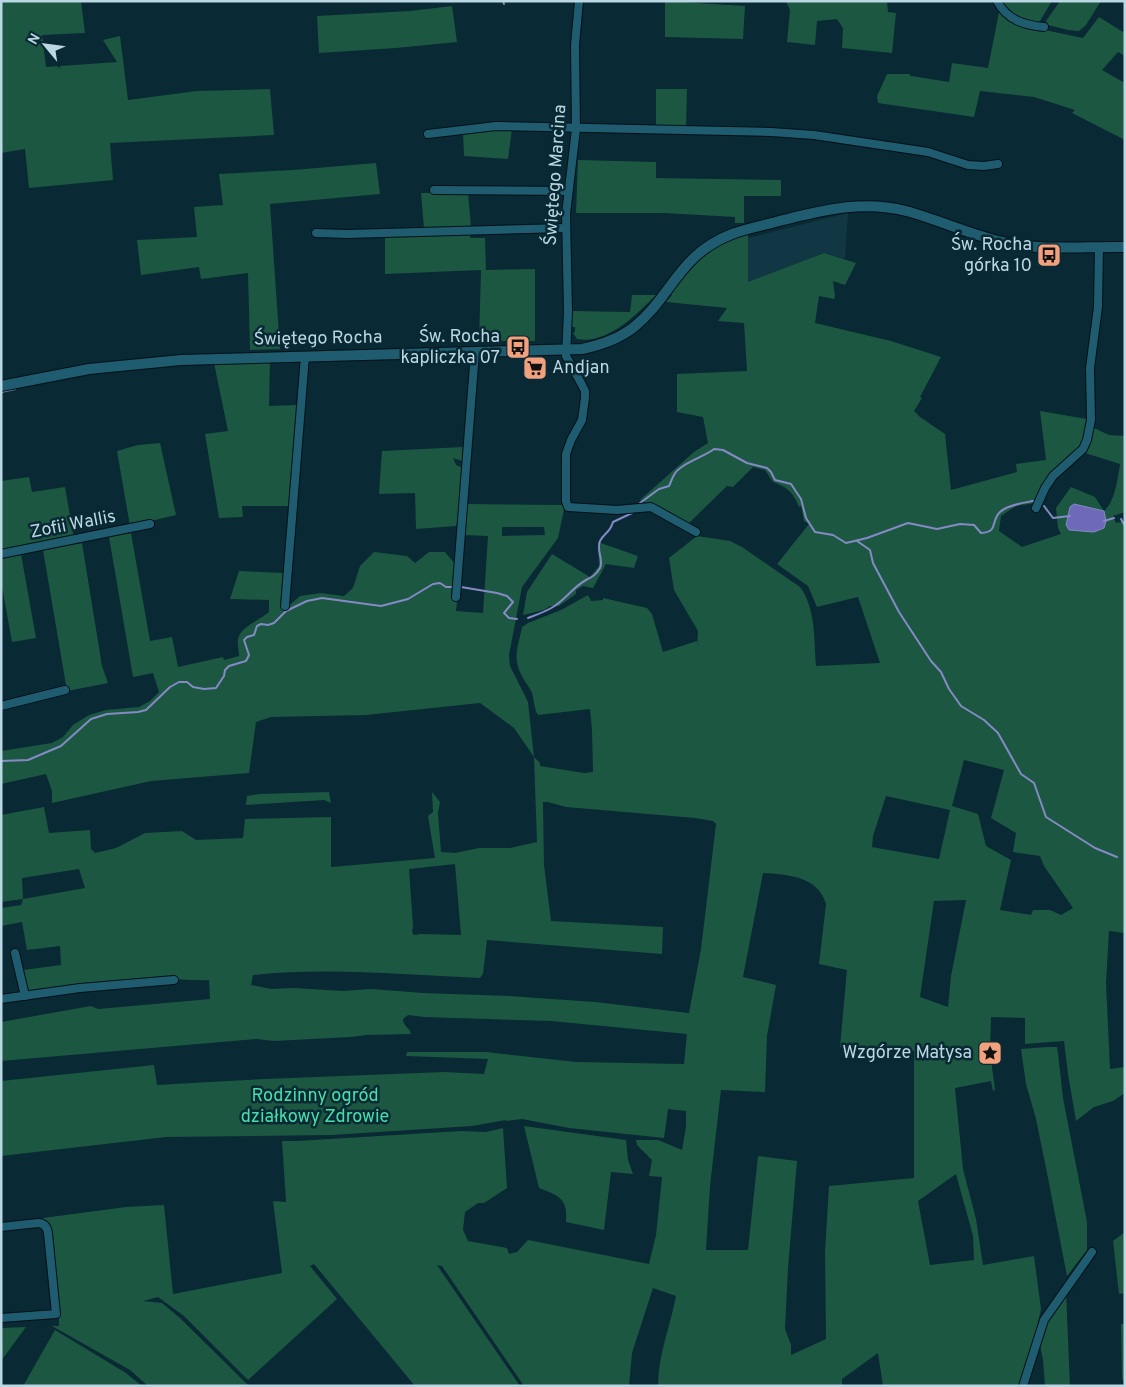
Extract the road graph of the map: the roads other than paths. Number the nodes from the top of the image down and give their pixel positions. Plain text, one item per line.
1 (579, 1) edge
2 (997, 1) edge
3 (1044, 26) dead end
4 (576, 129) junction
5 (428, 134) dead end
6 (998, 164) dead end
7 (434, 190) dead end
8 (568, 191) junction
9 (566, 228) junction
10 (316, 233) dead end
11 (1099, 247) junction
12 (1125, 247) edge
13 (566, 350) junction
14 (475, 352) junction
15 (305, 356) junction
16 (1, 386) edge
17 (1036, 508) dead end
18 (150, 524) dead end
19 (696, 532) dead end
20 (1, 554) edge
21 (456, 597) dead end
22 (285, 606) dead end
23 (65, 690) dead end
24 (1, 706) edge
25 (15, 953) dead end
26 (174, 980) dead end
27 (25, 996) junction
28 (1, 998) edge
29 (1, 1227) edge
30 (1092, 1252) dead end
31 (1, 1318) edge
32 (1023, 1386) edge

1 - 4 street, Świętego Marcina
2 - 3 street
4 - 5 street
4 - 6 street
4 - 8 street, Świętego Marcina
7 - 8 street
8 - 9 street, Świętego Marcina
9 - 10 street
9 - 13 street, Świętego Marcina
11 - 12 street, Świętego Rocha
11 - 13 street, Świętego Rocha
11 - 17 street
13 - 14 street, Świętego Rocha
13 - 19 street
14 - 15 street, Świętego Rocha
14 - 21 street
15 - 16 street, Świętego Rocha
15 - 22 street
18 - 20 street, Zofii Wallis
23 - 24 street
25 - 27 street
26 - 27 street
27 - 28 street
29 - 31 street
30 - 32 street

